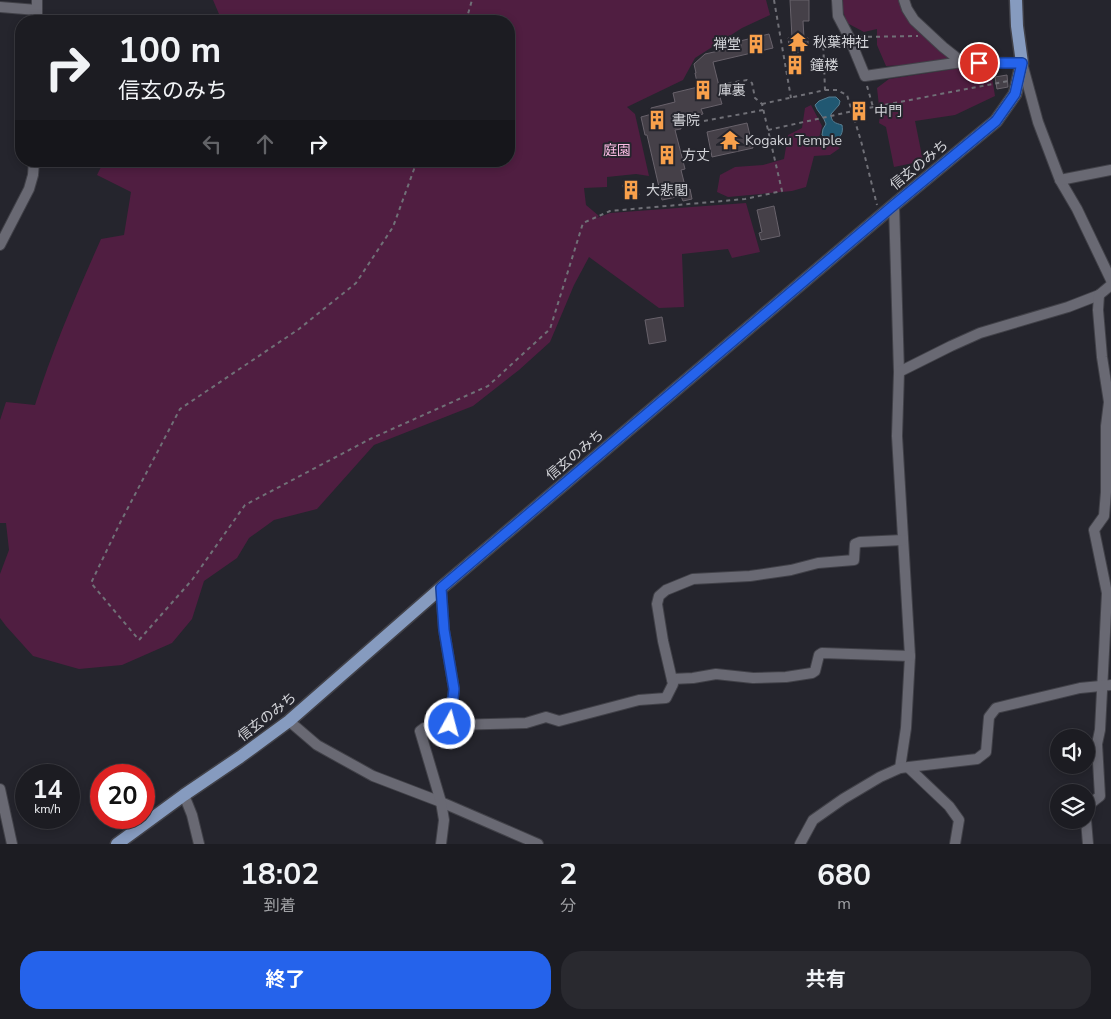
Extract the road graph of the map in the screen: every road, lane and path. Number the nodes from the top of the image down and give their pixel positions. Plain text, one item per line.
1 (472, 0) edge
2 (774, 0) edge
3 (837, 0) edge
4 (904, 0) edge
5 (1016, 0) edge
6 (37, 5) edge
7 (0, 7) edge
8 (468, 15) edge
9 (930, 35) junction
10 (849, 38) junction
11 (962, 62) junction
12 (1022, 63) junction
13 (865, 76) junction
14 (1019, 79) junction
15 (719, 86) dead end
16 (825, 90) junction
17 (790, 98) junction
18 (762, 104) junction
19 (872, 107) junction
20 (763, 110) junction
21 (853, 111) junction
22 (704, 121) dead end
23 (768, 130) junction
24 (34, 167) edge
25 (415, 167) edge
26 (1111, 170) edge
27 (1060, 180) junction
28 (894, 205) junction
29 (880, 216) junction
30 (0, 245) edge
31 (1111, 280) edge
32 (1111, 286) edge
33 (1099, 295) junction
34 (898, 372) junction
35 (903, 540) junction
36 (441, 588) junction
37 (910, 656) junction
38 (672, 679) junction
39 (1106, 686) edge
40 (289, 721) junction
41 (450, 724) junction
42 (905, 768) junction
43 (0, 789) edge
44 (184, 795) junction
45 (1095, 800) edge
46 (441, 802) junction
47 (1087, 829) edge
48 (12, 844) edge
49 (117, 844) edge
50 (199, 844) edge
51 (442, 844) edge
52 (538, 844) edge
53 (800, 844) edge
54 (955, 844) edge
55 (1088, 844) edge

1 - 8 path
2 - 17 path
3 - 10 street
4 - 9 street
5 - 12 main road, 信玄のみち
6 - 7 street
9 - 10 path
9 - 11 street
10 - 13 street
10 - 16 path
11 - 12 street
11 - 13 street
12 - 14 main road, 信玄のみち
12 - 27 street
13 - 19 path
14 - 19 path
14 - 28 main road, 信玄のみち
15 - 18 path
16 - 17 path
16 - 21 path
17 - 18 path
18 - 20 path
19 - 21 path
20 - 22 path
20 - 23 path
21 - 23 path
21 - 29 path
23 - 25 path
24 - 30 street
26 - 27 street
27 - 31 street
28 - 29 main road, 信玄のみち
28 - 34 street
29 - 36 main road, 信玄のみち
32 - 33 street
33 - 34 street
33 - 39 street
34 - 35 street
35 - 37 street
35 - 38 street
36 - 40 main road, 信玄のみち
36 - 41 street
37 - 38 street
37 - 42 street
38 - 41 street
39 - 42 street
39 - 45 street
40 - 44 main road, 信玄のみち
40 - 46 street
41 - 46 street
42 - 53 street
42 - 54 street
43 - 48 street
44 - 49 main road, 信玄のみち
44 - 50 street
46 - 51 street
46 - 52 street
47 - 55 street

